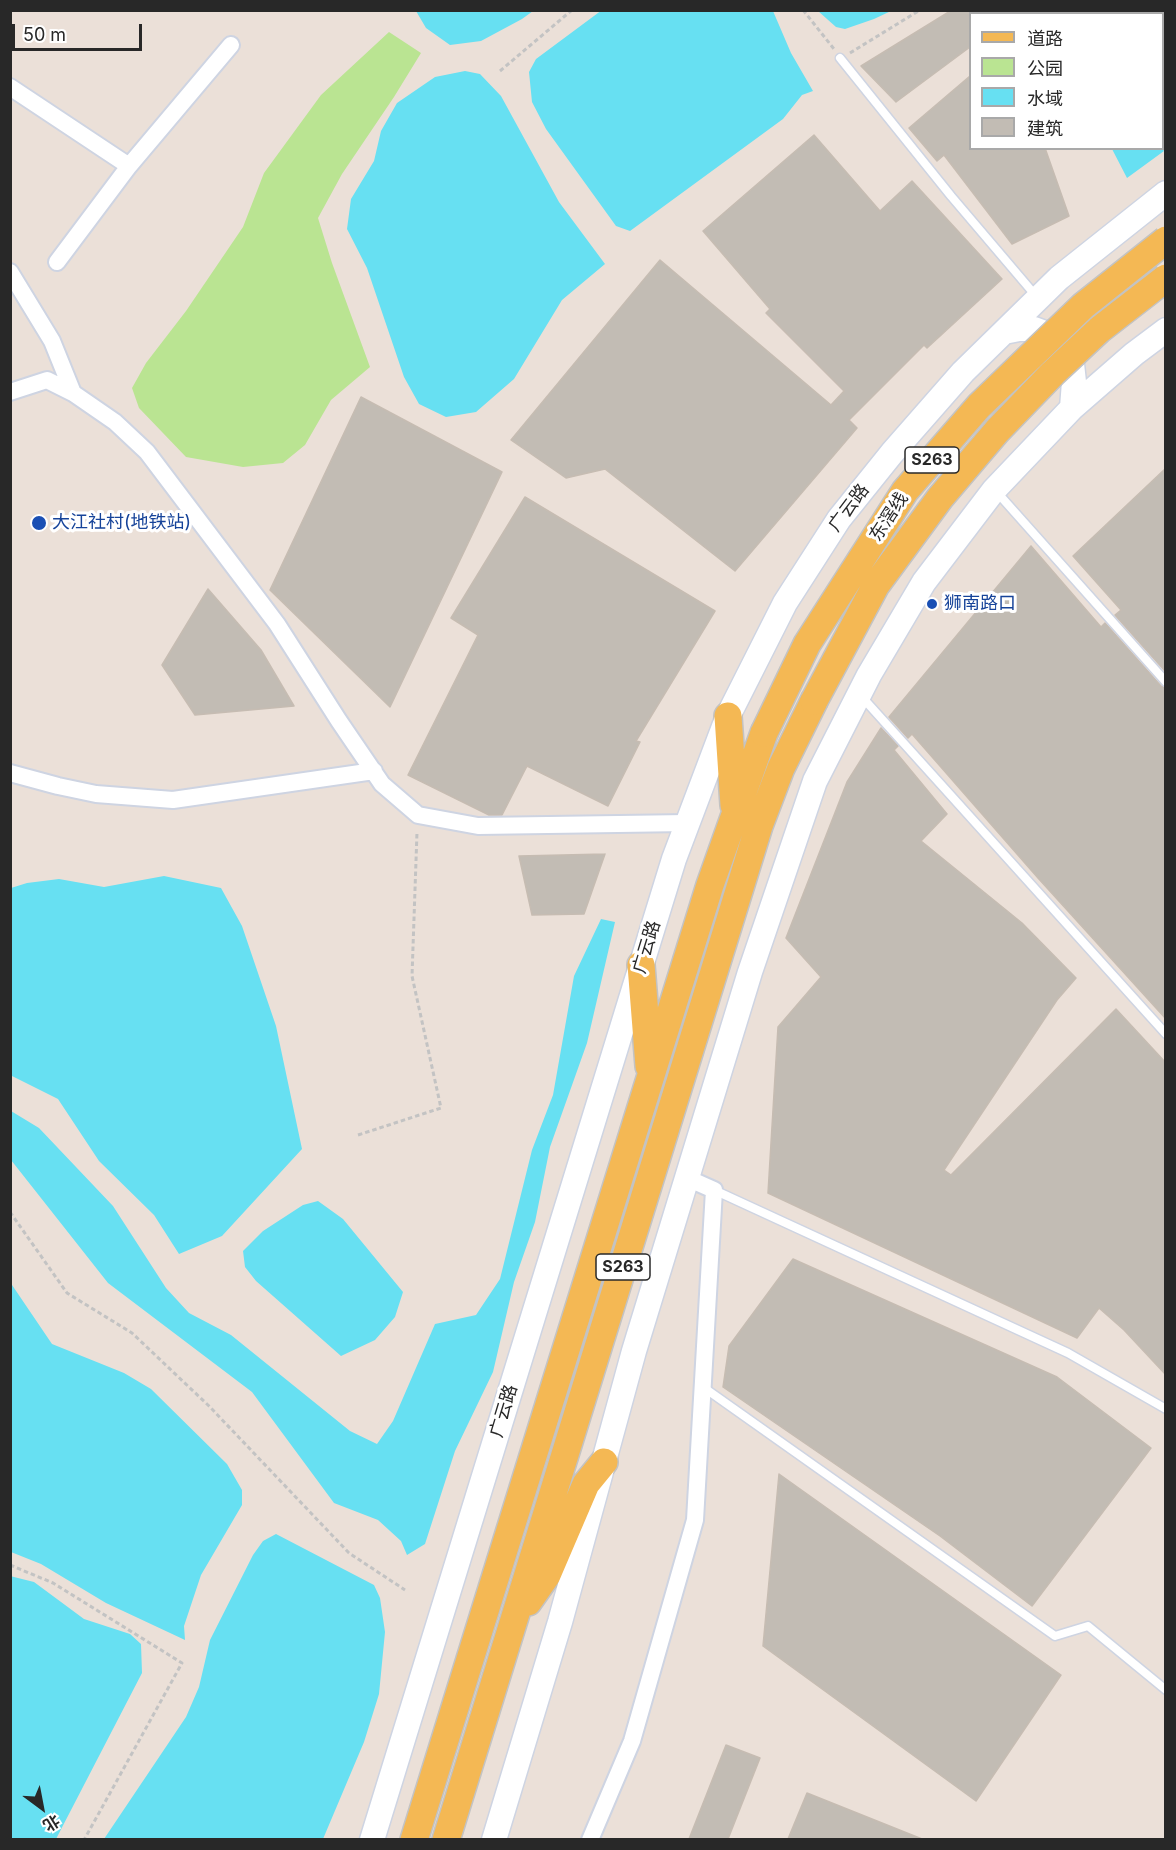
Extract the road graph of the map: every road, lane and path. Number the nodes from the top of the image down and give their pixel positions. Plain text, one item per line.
1 (572, 10) edge
2 (803, 10) edge
3 (920, 10) edge
4 (231, 45) dead end
5 (840, 58) junction
6 (500, 71) dead end
7 (10, 87) edge
8 (129, 166) junction
9 (1166, 193) edge
10 (1166, 240) edge
11 (57, 262) dead end
12 (10, 272) edge
13 (1166, 278) edge
14 (1038, 298) junction
15 (1166, 330) edge
16 (1004, 332) junction
17 (10, 392) edge
18 (73, 393) junction
19 (1072, 408) junction
20 (994, 490) junction
21 (1166, 682) edge
22 (859, 694) junction
23 (728, 716) junction
24 (374, 771) junction
25 (10, 773) edge
26 (418, 815) junction
27 (735, 815) junction
28 (688, 823) junction
29 (641, 965) junction
30 (1166, 1034) edge
31 (650, 1080) junction
32 (358, 1135) dead end
33 (687, 1178) junction
34 (714, 1190) junction
35 (10, 1212) edge
36 (703, 1387) junction
37 (1166, 1409) edge
38 (603, 1462) junction
39 (10, 1565) edge
40 (405, 1590) dead end
41 (512, 1625) junction
42 (1166, 1690) edge
43 (84, 1839) edge
44 (372, 1839) edge
45 (414, 1839) edge
46 (446, 1839) edge
47 (494, 1839) edge
48 (590, 1839) edge

1 - 6 path
2 - 5 path
3 - 5 path
4 - 8 street
5 - 14 lane
7 - 8 street
8 - 11 street
9 - 14 main road, 广云路 / S263
10 - 27 main road, 东滘线 / S263, bridge
12 - 18 street
13 - 41 main road, S263, bridge
14 - 16 main road, 广云路 / S263
15 - 19 main road, S263
16 - 19 main road
16 - 23 main road, 广云路 / S263
17 - 18 street
18 - 24 street
19 - 20 main road, S263
20 - 21 lane
20 - 22 main road, S263
22 - 30 lane
22 - 33 main road, S263
23 - 27 main road
23 - 28 main road, 广云路 / S263
24 - 25 street
24 - 26 street
26 - 28 street
26 - 32 path
27 - 31 main road, S263
28 - 29 main road, 广云路 / S263
29 - 31 main road
29 - 44 main road, 广云路 / S263
31 - 45 main road, S263
33 - 34 street
33 - 38 main road, S263
34 - 36 street
34 - 37 lane
35 - 40 path
36 - 42 lane
36 - 48 street
38 - 41 main road
38 - 47 main road, S263
39 - 43 path
41 - 46 main road, S263

